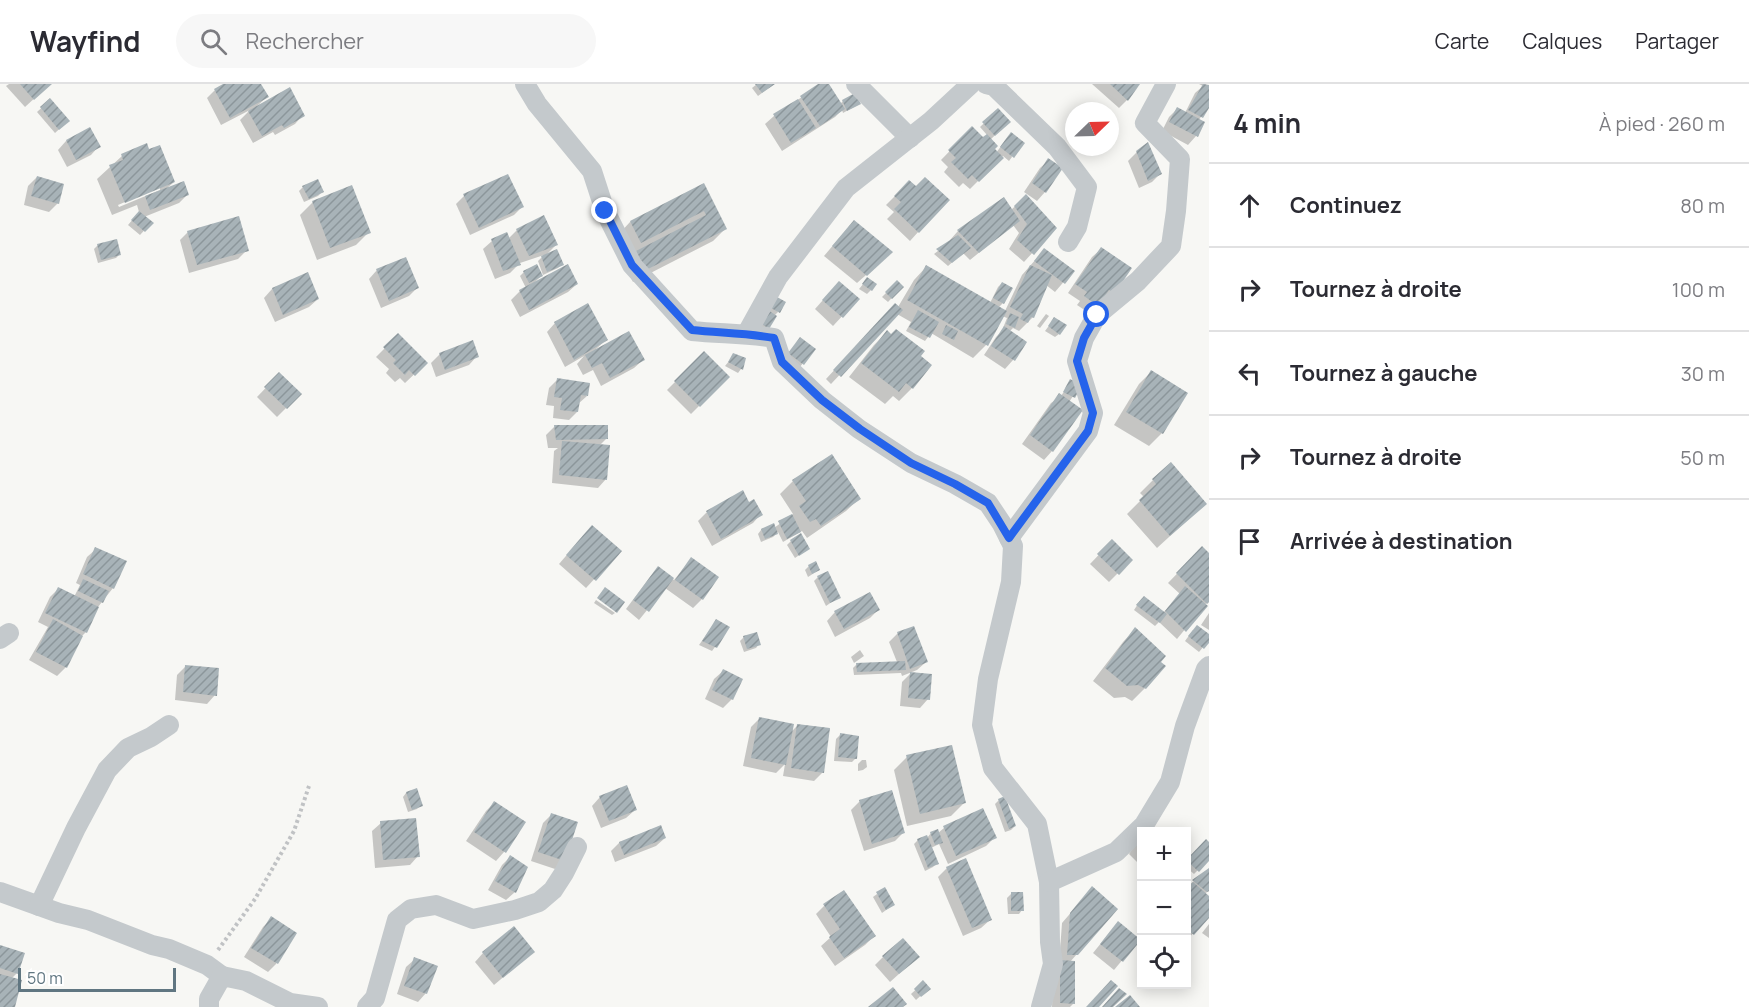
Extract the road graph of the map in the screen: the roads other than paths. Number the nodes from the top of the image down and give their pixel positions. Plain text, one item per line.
1 (525, 84) edge
2 (856, 84) edge
3 (971, 84) edge
4 (986, 84) edge
5 (1166, 84) edge
6 (910, 138) junction
7 (1068, 242) dead end
8 (747, 333) junction
9 (1009, 538) junction
10 (1209, 666) edge
11 (169, 724) dead end
12 (577, 847) dead end
13 (1049, 882) junction
14 (0, 892) edge
15 (39, 906) junction
16 (215, 971) junction
17 (209, 1007) edge
18 (318, 1007) edge
19 (366, 1007) edge
20 (1041, 1007) edge

1 - 8 street
2 - 6 street
3 - 6 street
4 - 7 street
5 - 9 street
6 - 8 street
8 - 9 street
9 - 13 street
10 - 13 street
11 - 15 street
12 - 19 street
13 - 20 street
14 - 15 street
15 - 16 street
16 - 17 street
16 - 18 street

